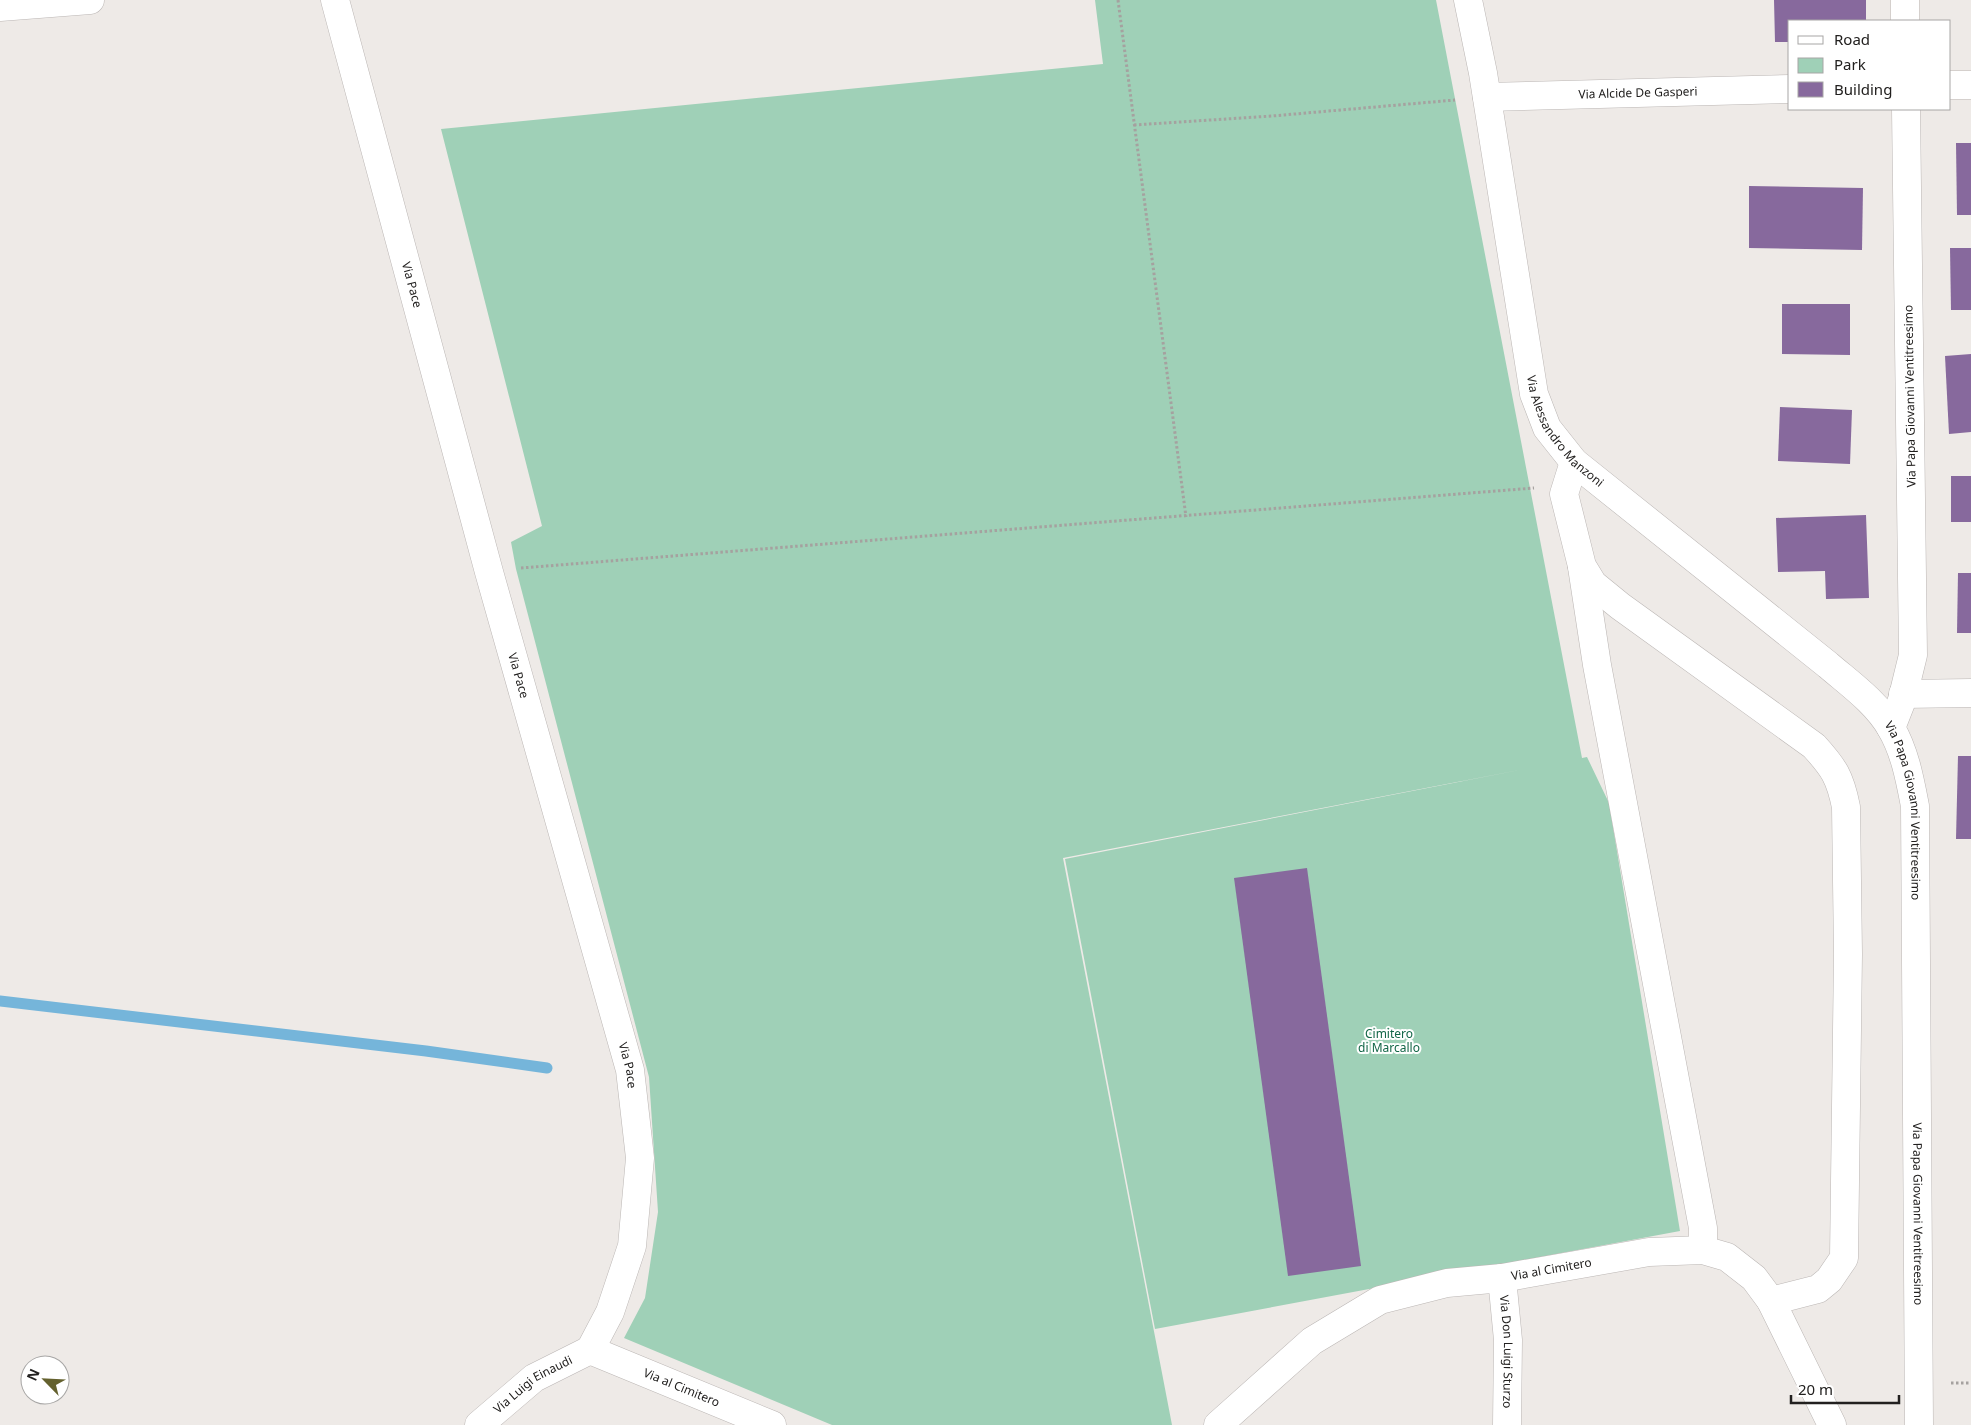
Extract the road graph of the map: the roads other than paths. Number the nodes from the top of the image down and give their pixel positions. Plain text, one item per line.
1 (90, 0) edge
2 (335, 0) edge
3 (1468, 0) edge
4 (1905, 0) edge
5 (0, 7) edge
6 (1905, 20) edge
7 (1485, 85) junction
8 (1951, 85) edge
9 (1971, 85) edge
10 (1788, 89) edge
11 (1906, 110) edge
12 (1574, 462) junction
13 (1582, 566) junction
14 (1971, 693) edge
15 (1903, 694) junction
16 (1891, 728) junction
17 (1703, 1250) junction
18 (1502, 1278) junction
19 (1771, 1302) junction
20 (590, 1350) junction
21 (479, 1425) edge
22 (772, 1425) edge
23 (1218, 1425) edge
24 (1507, 1425) edge
25 (1832, 1425) edge
26 (1918, 1425) edge

1 - 5 street
2 - 20 street, Via Pace
3 - 7 street, Via Alessandro Manzoni
4 - 6 street
7 - 10 street, Via Alcide De Gasperi
7 - 12 street, Via Alessandro Manzoni
8 - 9 street
11 - 15 street, Via Papa Giovanni Ventitreesimo
12 - 13 street
12 - 16 street, Via Alessandro Manzoni
13 - 17 street
13 - 19 street
14 - 15 street
15 - 16 street, Via Papa Giovanni Ventitreesimo
16 - 26 street, Via Papa Giovanni Ventitreesimo
17 - 18 street, Via al Cimitero
17 - 19 street, Via al Cimitero
18 - 23 street, Via al Cimitero
18 - 24 street, Via Don Luigi Sturzo
19 - 25 street, Via al Cimitero
20 - 21 street, Via Luigi Einaudi
20 - 22 street, Via al Cimitero

